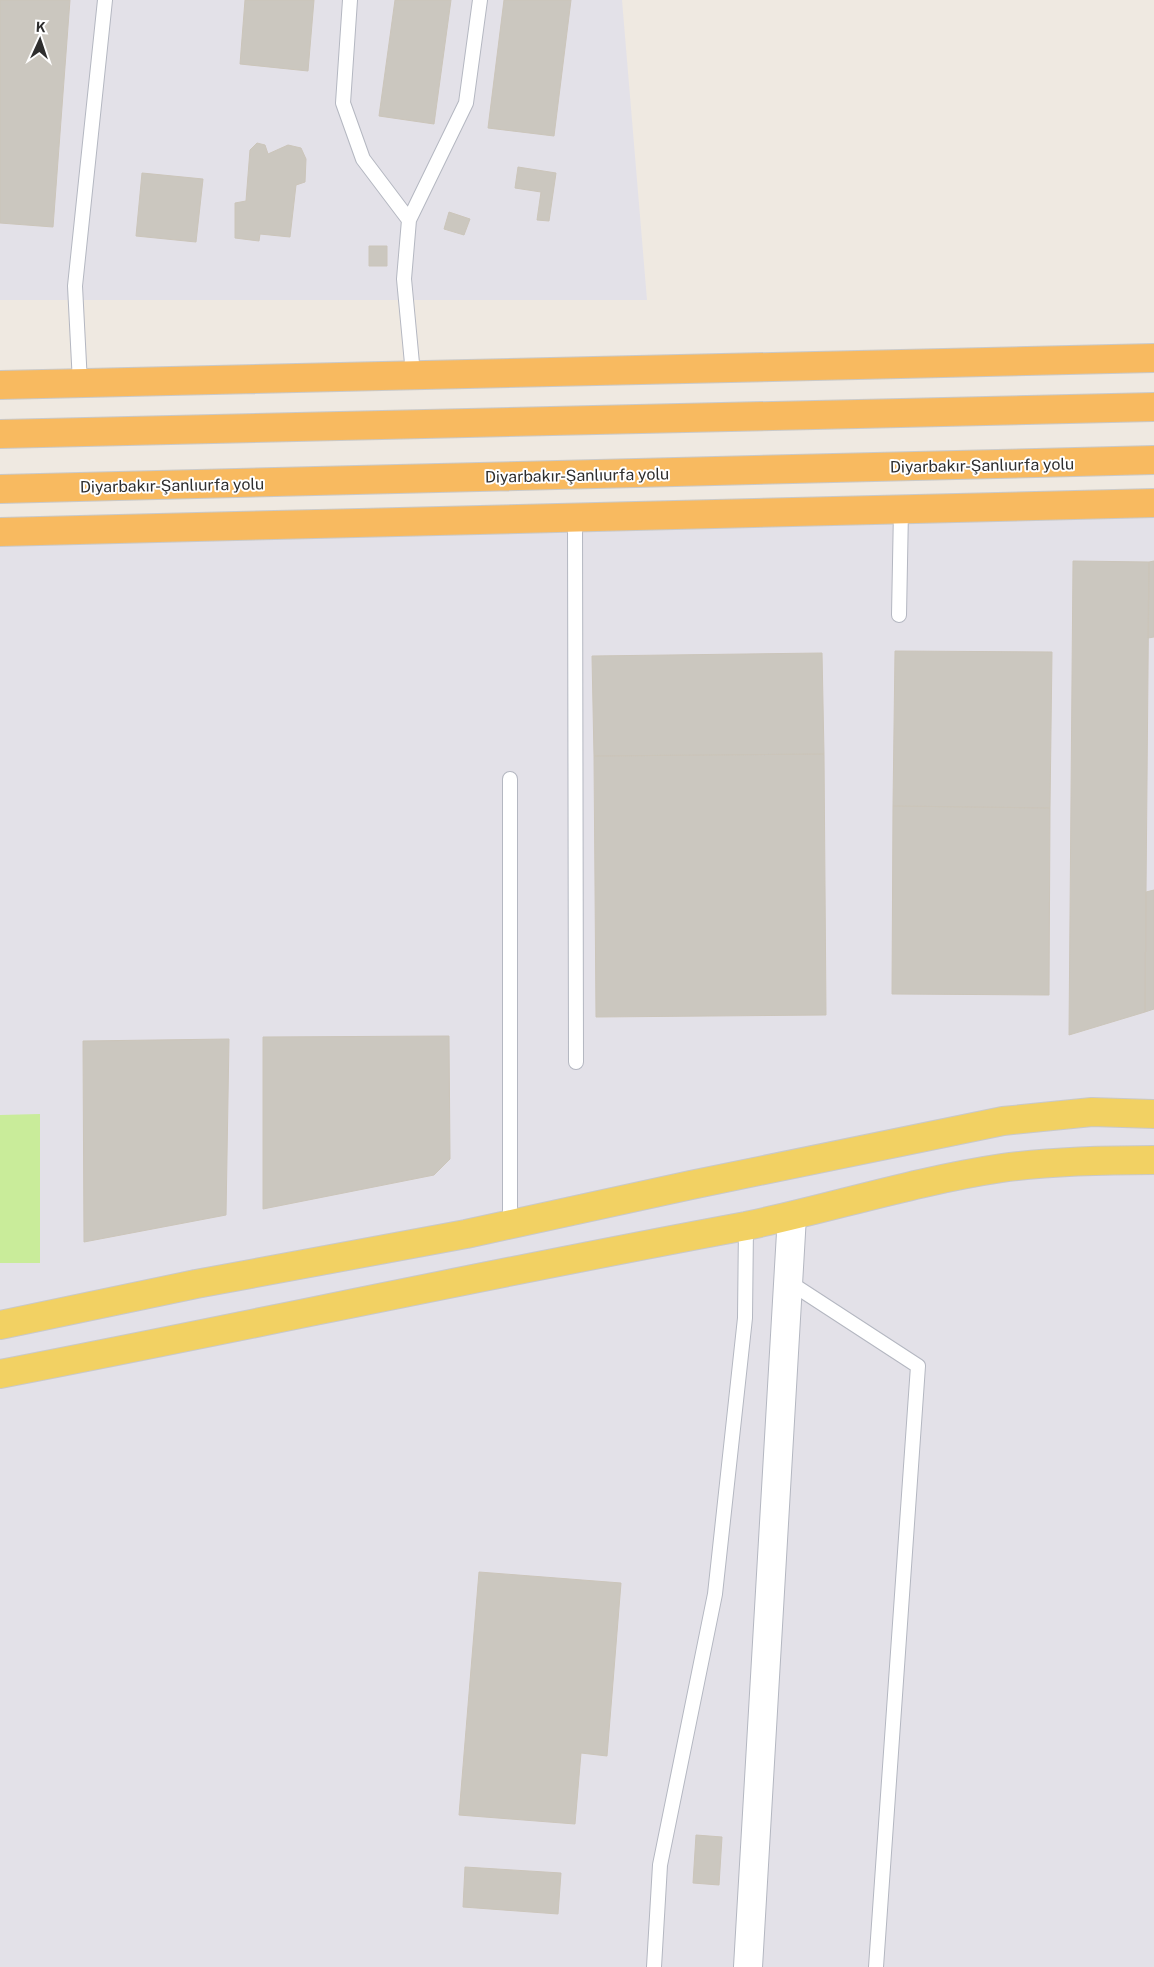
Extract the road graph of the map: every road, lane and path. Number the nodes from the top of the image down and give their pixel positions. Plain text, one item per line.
1 (105, 0) edge
2 (350, 0) edge
3 (480, 0) edge
4 (409, 220) junction
5 (1154, 358) edge
6 (413, 374) junction
7 (80, 384) junction
8 (0, 385) edge
9 (1154, 407) edge
10 (0, 434) edge
11 (1154, 460) edge
12 (0, 489) edge
13 (1154, 504) edge
14 (901, 510) junction
15 (574, 519) junction
16 (0, 532) edge
17 (899, 615) dead end
18 (510, 779) dead end
19 (576, 1062) dead end
20 (1154, 1114) edge
21 (1154, 1160) edge
22 (792, 1216) junction
23 (510, 1224) junction
24 (746, 1226) junction
25 (790, 1282) junction
26 (0, 1325) edge
27 (0, 1374) edge
28 (654, 1967) edge
29 (748, 1967) edge
30 (876, 1967) edge

1 - 7 lane
2 - 4 lane
3 - 4 lane
4 - 6 lane
5 - 6 highway
6 - 7 highway
7 - 8 highway
9 - 10 highway
11 - 12 highway, Diyarbakır-Şanlıurfa yolu
13 - 14 highway
14 - 15 highway
14 - 17 lane
15 - 16 highway
15 - 19 lane
18 - 23 lane
20 - 23 main road
21 - 22 main road
22 - 24 main road
22 - 25 street
23 - 26 main road
24 - 27 main road
24 - 28 lane
25 - 29 street
25 - 30 lane

